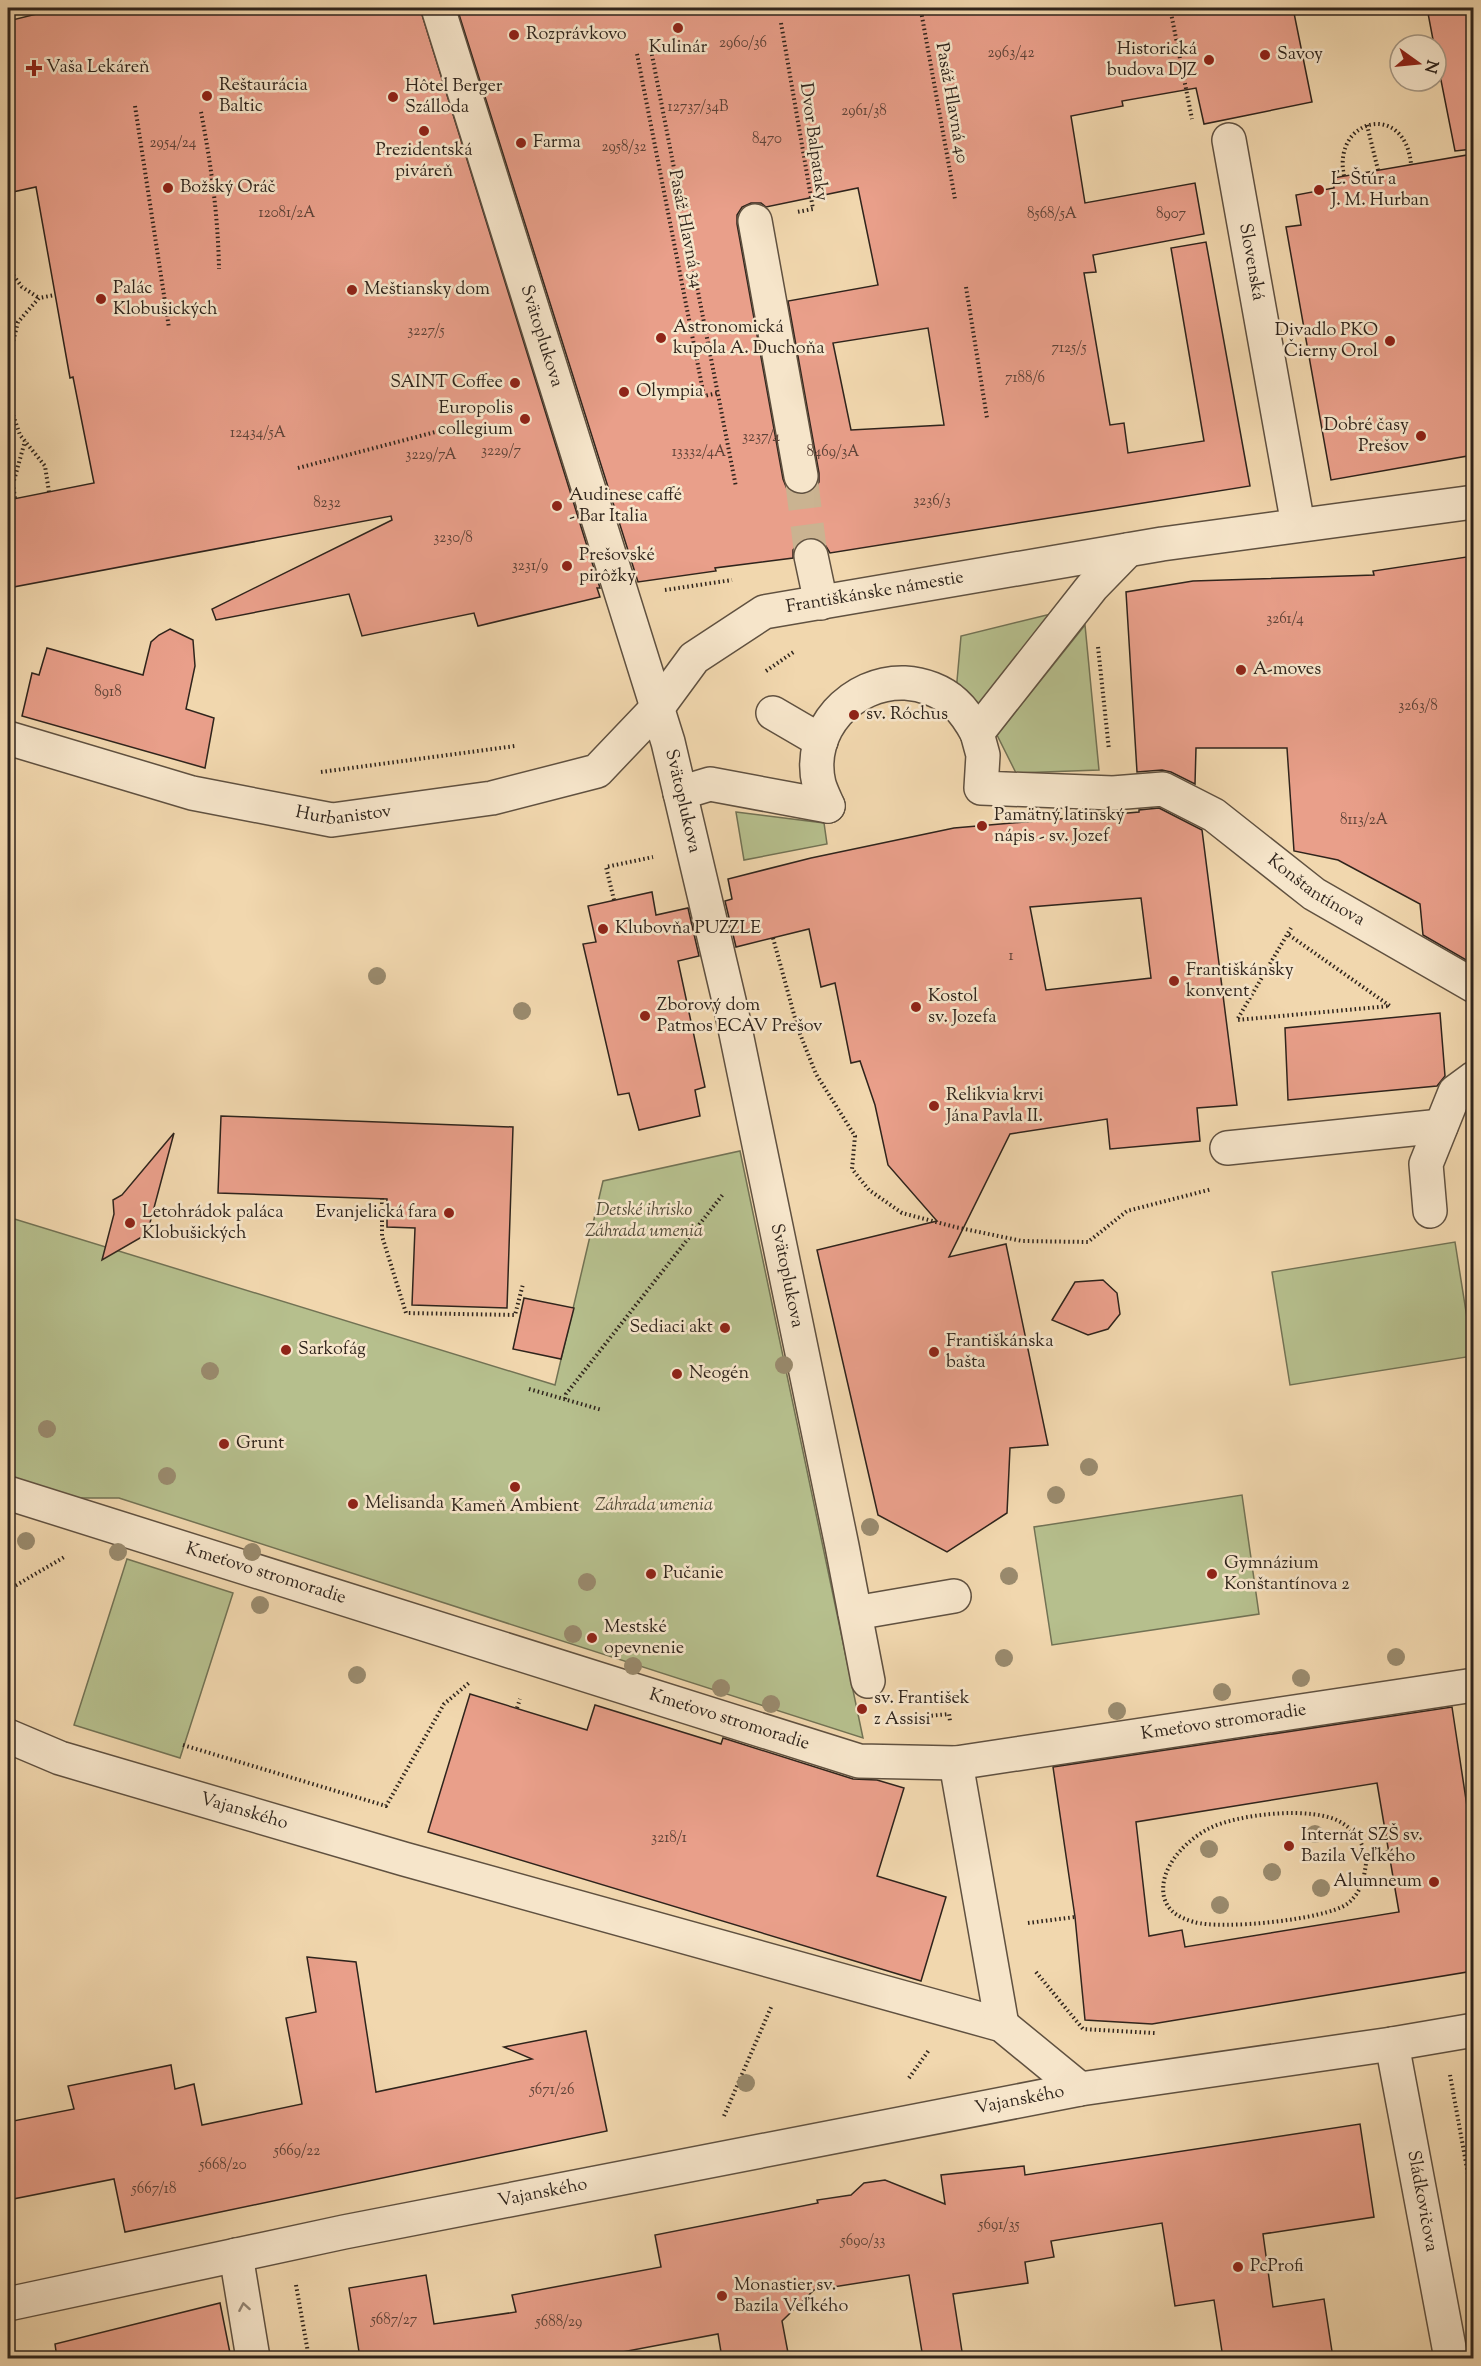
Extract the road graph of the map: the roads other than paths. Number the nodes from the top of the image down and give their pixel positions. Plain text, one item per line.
1 (438, 8) edge
2 (1229, 140) road end
3 (755, 221) road end
4 (801, 476) tunnel mouth
5 (1473, 502) edge
6 (1298, 525) junction
7 (1128, 550) junction
8 (811, 556) tunnel mouth
9 (821, 603) junction
10 (658, 707) junction
11 (773, 713) dead end
12 (977, 733) junction
13 (8, 738) edge
14 (821, 741) junction
15 (680, 793) junction
16 (1473, 986) edge
17 (1473, 1078) edge
18 (1441, 1126) junction
19 (1227, 1148) dead end
20 (1430, 1211) dead end
21 (8, 1493) edge
22 (954, 1596) dead end
23 (855, 1613) junction
24 (868, 1681) dead end
25 (1473, 1685) edge
26 (8, 1736) edge
27 (956, 1763) junction
28 (1002, 2025) junction
29 (1473, 2030) edge
30 (1392, 2044) junction
31 (1080, 2089) junction
32 (236, 2254) junction
33 (8, 2304) edge
34 (253, 2358) edge
35 (1451, 2358) edge

1 - 10 street, Svätoplukova
2 - 6 street, Slovenská
3 - 4 street
5 - 6 street
6 - 7 street, Františkánske námestie
7 - 9 street, Františkánske námestie
7 - 12 street
8 - 9 street
9 - 10 street, Františkánske námestie
10 - 13 street, Hurbanistov
10 - 15 street, Svätoplukova
11 - 14 street
12 - 14 street
12 - 16 street, Konštantínova
14 - 15 street
15 - 23 street, Svätoplukova
17 - 18 street
18 - 19 street
18 - 20 street
21 - 27 street, Kmeťovo stromoradie
22 - 23 street
23 - 24 street, Svätoplukova
25 - 27 street, Kmeťovo stromoradie
26 - 28 street, Vajanského
27 - 28 street
28 - 31 street, Vajanského
29 - 30 street, Vajanského
30 - 31 street, Vajanského
30 - 35 street, Sládkovičova
31 - 32 street, Vajanského
32 - 33 street, Vajanského
34 -> 32 street

